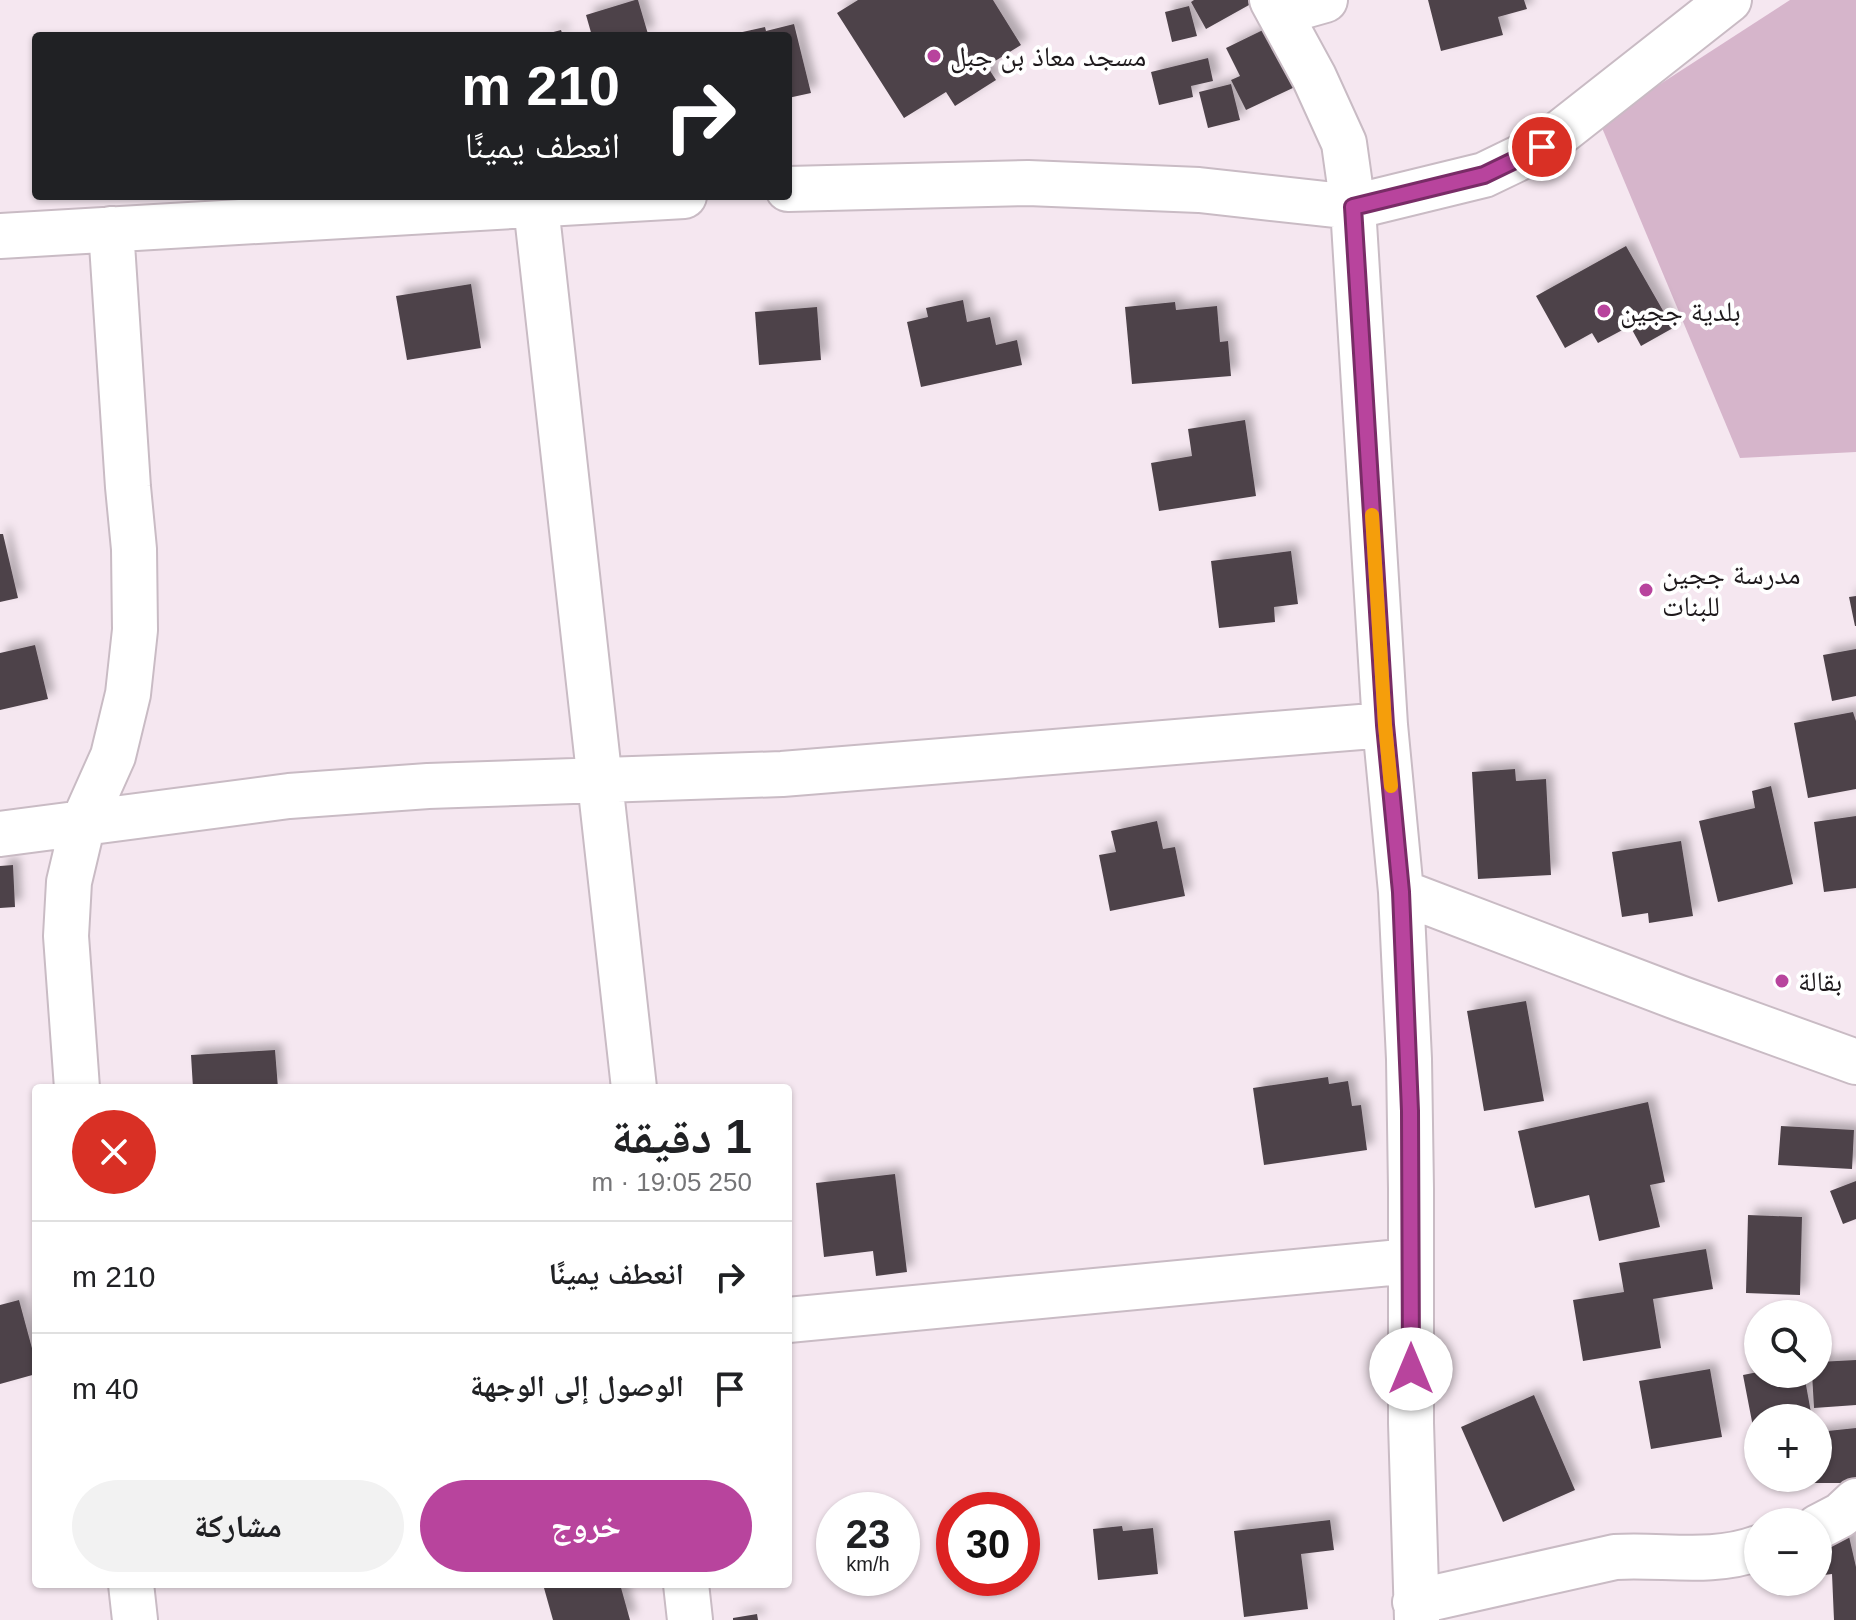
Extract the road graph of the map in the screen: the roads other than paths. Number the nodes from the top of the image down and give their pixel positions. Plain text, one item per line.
1 (1325, 0) edge
2 (1729, 0) edge
3 (1276, 6) edge
4 (792, 189) edge
5 (625, 200) edge
6 (536, 206) junction
7 (1353, 207) junction
8 (111, 229) junction
9 (0, 236) edge
10 (1385, 725) junction
11 (601, 780) junction
12 (83, 823) junction
13 (0, 834) edge
14 (1401, 892) junction
15 (1856, 1062) edge
16 (77, 1084) edge
17 (634, 1084) edge
18 (1411, 1261) junction
19 (792, 1320) edge
20 (1856, 1501) edge
21 (1832, 1520) edge
22 (1744, 1553) edge
23 (131, 1588) edge
24 (686, 1588) edge
25 (1416, 1611) edge
26 (135, 1620) edge
27 (690, 1620) edge

1 - 3 street
2 - 7 street
3 - 7 street
4 - 7 street
5 - 6 street
6 - 8 street
6 - 11 street
7 - 10 street
8 - 9 street
8 - 12 street
10 - 11 street
10 - 14 street
11 - 12 street
11 - 17 street
12 - 13 street
12 - 16 street
14 - 15 street
14 - 18 street
18 - 19 street
18 - 25 street
20 - 21 street
22 - 25 street
23 - 26 street
24 - 27 street

